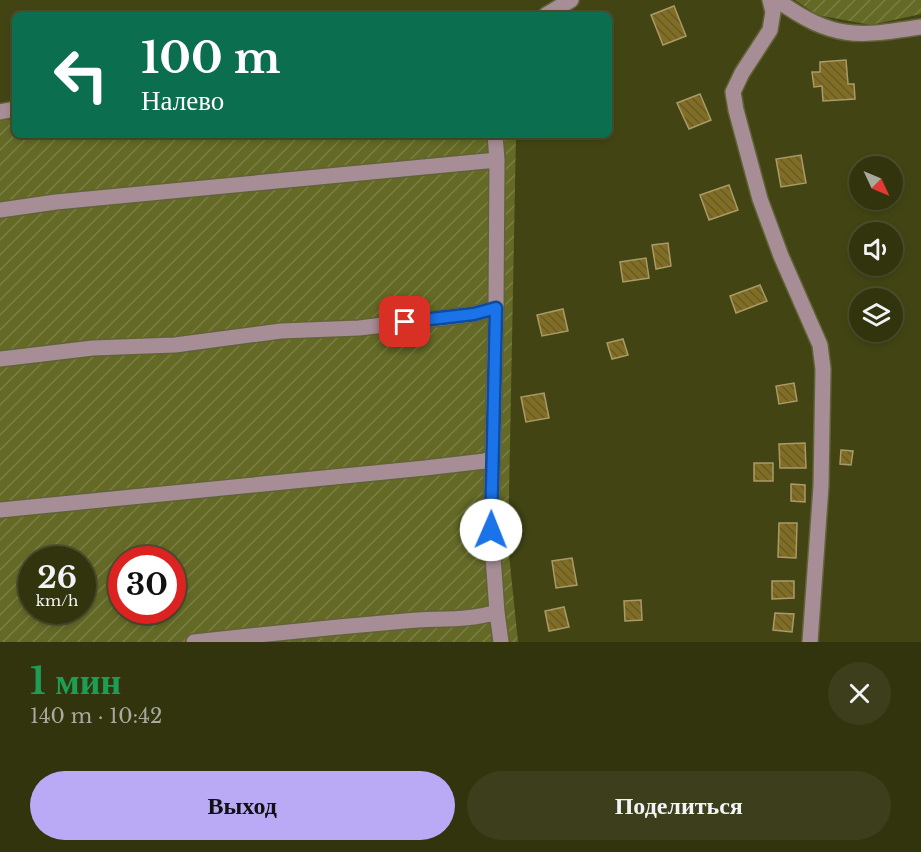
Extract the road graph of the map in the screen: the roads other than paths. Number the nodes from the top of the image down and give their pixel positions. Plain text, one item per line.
1 (571, 0) edge
2 (770, 0) edge
3 (777, 0) edge
4 (551, 12) edge
5 (921, 27) edge
6 (495, 138) edge
7 (497, 160) junction
8 (0, 210) edge
9 (496, 308) junction
10 (0, 359) edge
11 (492, 458) junction
12 (0, 510) edge
13 (497, 612) junction
14 (194, 642) edge
15 (501, 642) edge
16 (810, 642) edge

1 - 4 street
2 - 16 street
3 - 5 street
6 - 7 street
7 - 8 street
7 - 9 street
9 - 10 street
9 - 11 street
11 - 12 street
11 - 13 street
13 - 14 street
13 - 15 street

